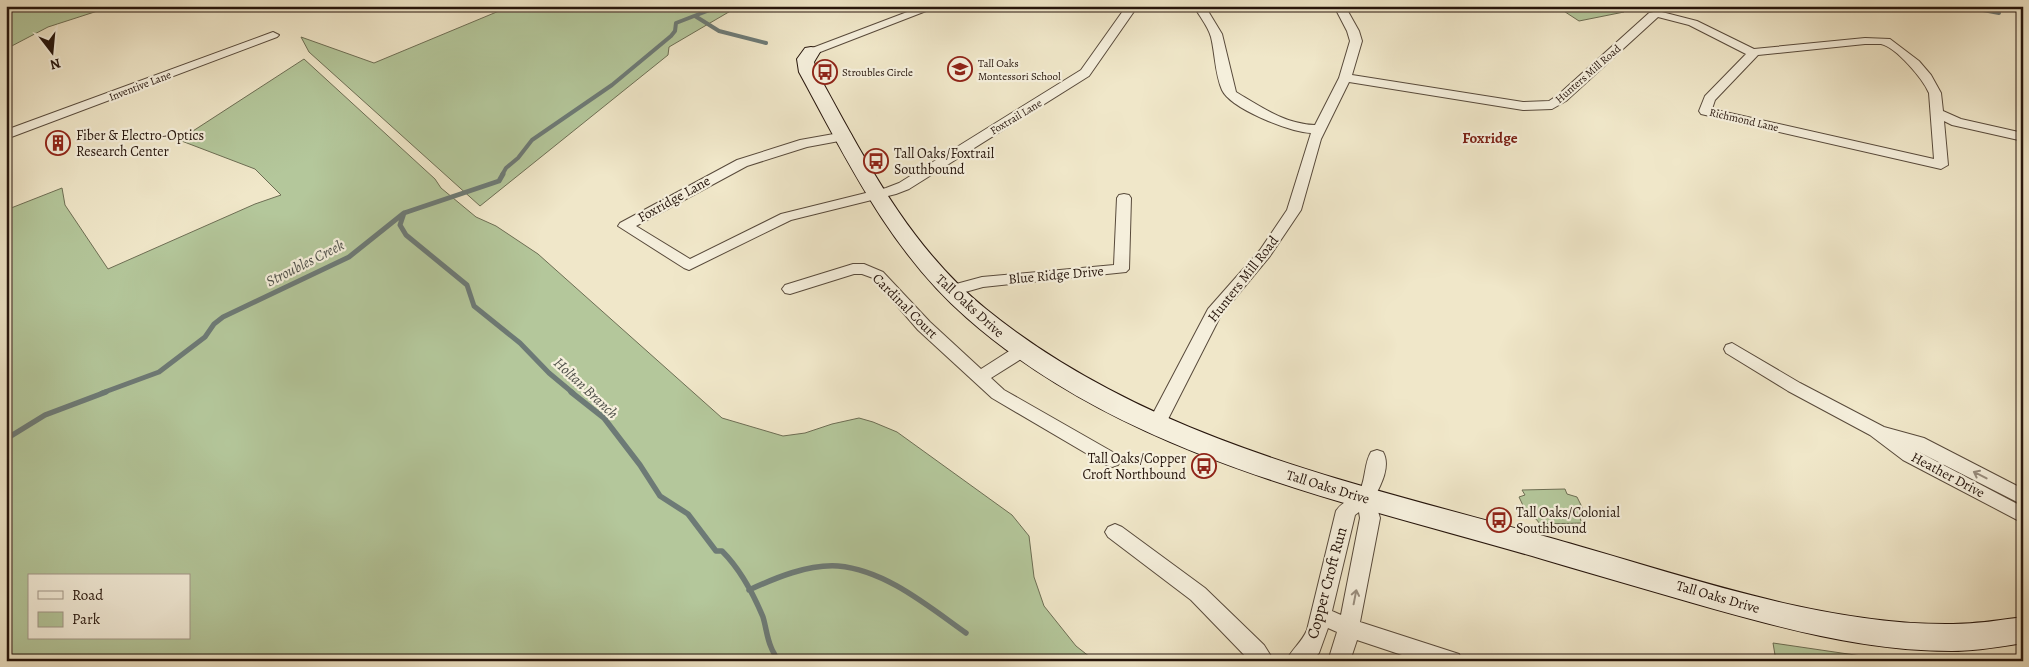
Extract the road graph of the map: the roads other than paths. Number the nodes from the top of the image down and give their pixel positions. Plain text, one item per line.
1 (934, 6) edge
2 (1199, 6) edge
3 (1339, 6) edge
4 (1129, 10) dead end
5 (273, 35) dead end
6 (811, 52) joint
7 (1753, 53) junction
8 (1345, 78) junction
9 (1936, 113) junction
10 (2023, 128) edge
11 (1318, 129) junction
12 (6, 135) edge
13 (845, 136) junction
14 (2023, 137) edge
15 (878, 194) junction
16 (1124, 198) dead end
17 (790, 289) dead end
18 (951, 291) junction
19 (1732, 349) dead end
20 (1023, 350) junction
21 (980, 377) junction
22 (1156, 425) junction
23 (1876, 430) junction
24 (1377, 457) dead end
25 (1112, 460) dead end
26 (1365, 498) junction
27 (2023, 498) edge
28 (2023, 516) edge
29 (1115, 532) dead end
30 (1320, 616) junction
31 (1349, 627) junction
32 (2023, 630) edge
33 (1263, 661) edge
34 (1297, 661) edge
35 (1339, 661) edge
36 (1451, 661) edge

1 - 6 street
2 - 11 street
3 - 8 street, Hunters Mill Road
4 - 15 street, Foxtrail Lane
5 - 12 street, Inventive Lane
6 - 13 street, Tall Oaks Drive
7 - 8 street, Hunters Mill Road
7 - 9 street, Richmond Lane
7 - 9 street, Richmond Lane
8 - 11 street, Hunters Mill Road
9 - 10 street
9 - 14 street
11 - 22 street, Hunters Mill Road
13 - 15 street, Tall Oaks Drive
13 - 15 street, Foxridge Lane
15 - 18 street, Tall Oaks Drive
16 - 18 street, Blue Ridge Drive
17 - 21 street, Cardinal Court
18 - 20 street, Tall Oaks Drive
19 - 23 street, Heather Drive
20 - 21 street
20 - 22 street, Tall Oaks Drive
21 - 25 street, Cardinal Court
22 - 26 street, Tall Oaks Drive
27 -> 23 street, Heather Drive
23 - 28 street, Heather Drive
24 - 26 street
26 - 30 street, Copper Croft Run
31 -> 26 street, Copper Croft Run
26 - 32 street, Tall Oaks Drive
29 - 33 street
30 - 31 street
30 - 34 street, Copper Croft Run
31 - 35 street, Copper Croft Run
31 - 36 street

